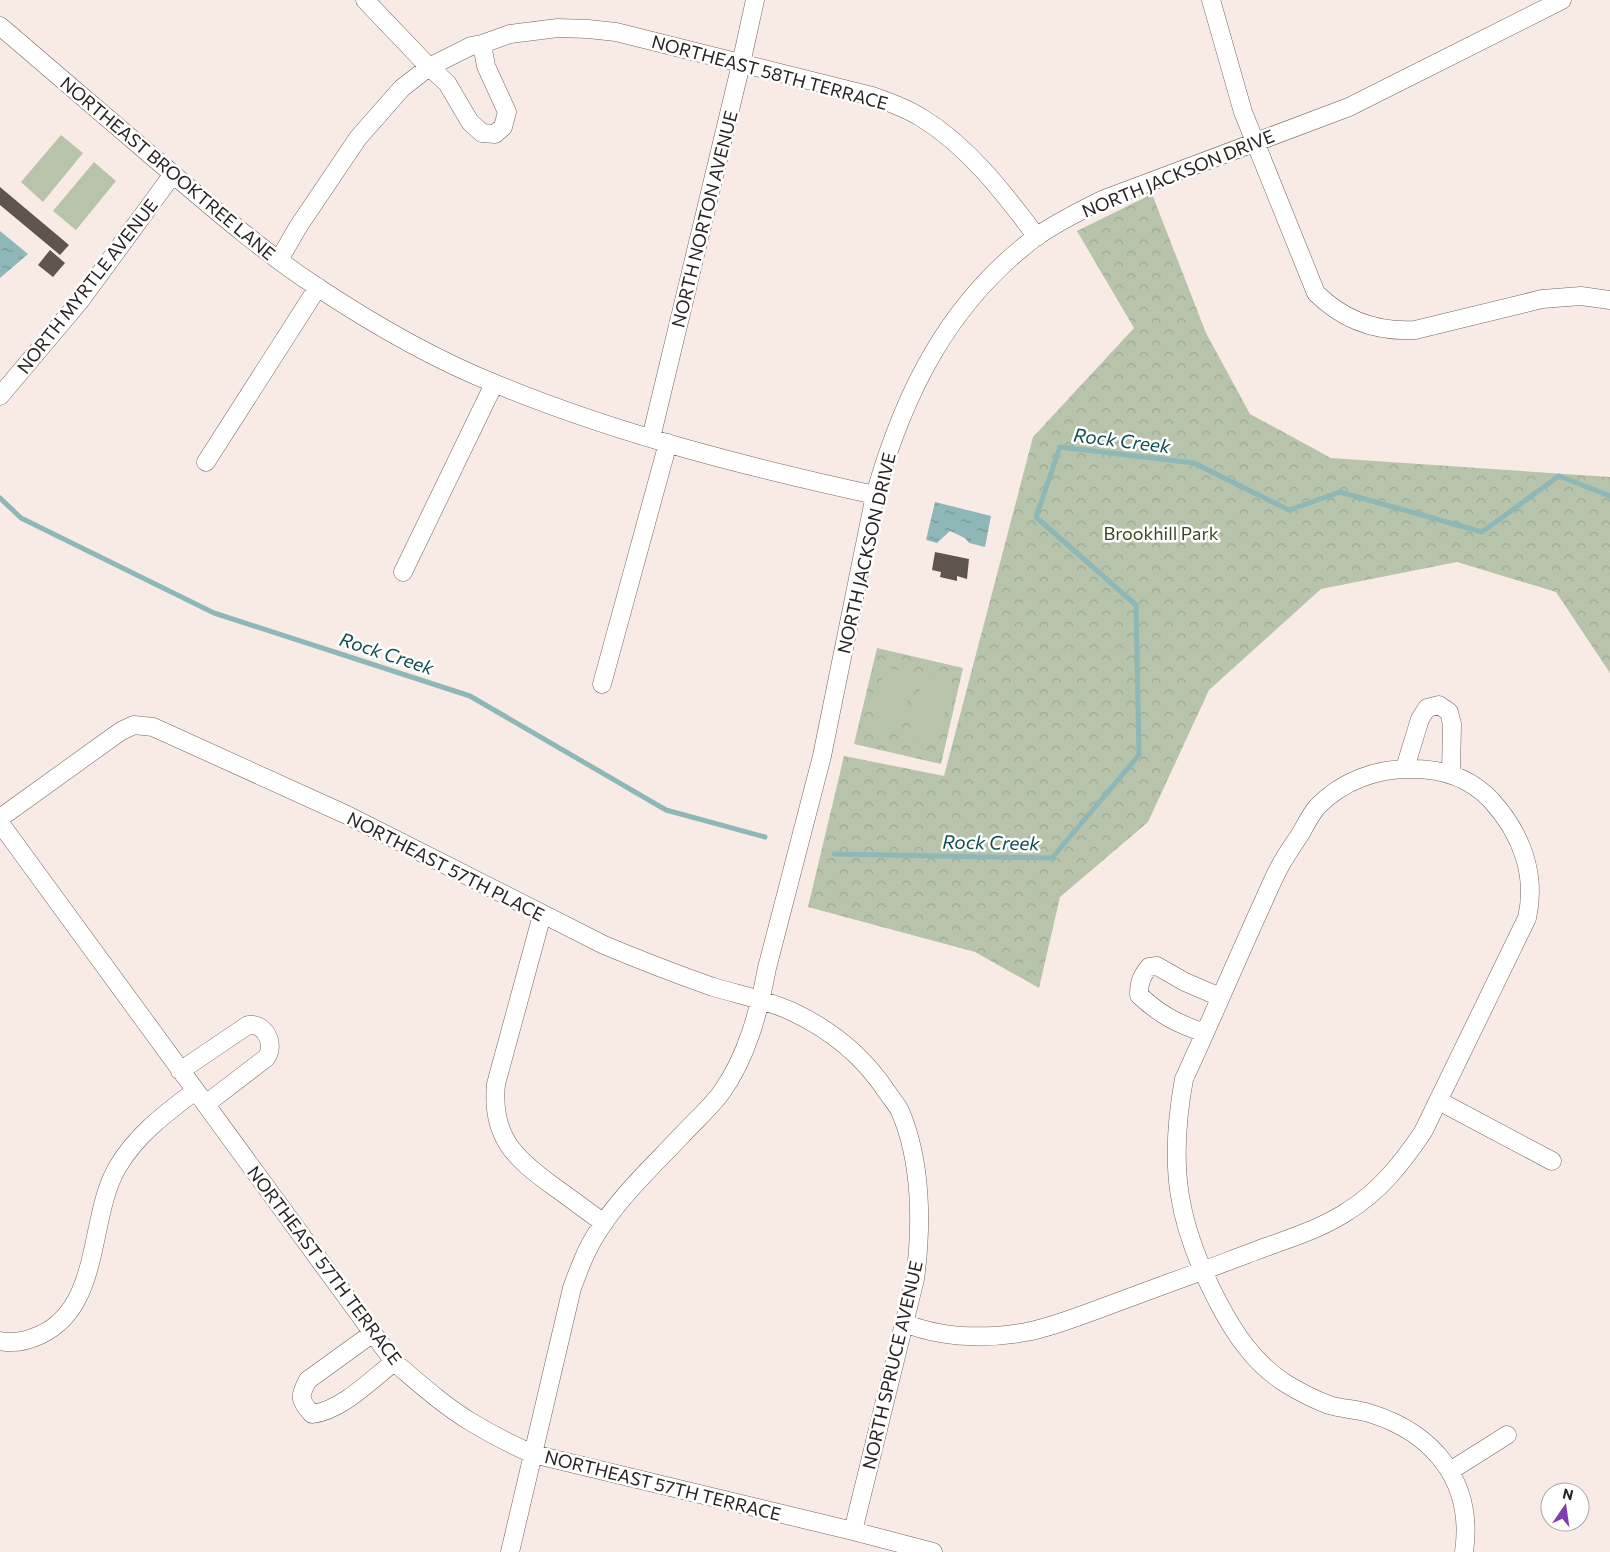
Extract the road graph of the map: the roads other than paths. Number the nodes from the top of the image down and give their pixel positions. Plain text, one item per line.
1 (365, 0) edge
2 (755, 0) edge
3 (1212, 0) edge
4 (1562, 0) edge
5 (0, 26) edge
6 (482, 44) junction
7 (741, 64) junction
8 (429, 67) junction
9 (1254, 142) junction
10 (173, 174) junction
11 (1037, 237) junction
12 (279, 260) junction
13 (318, 287) junction
14 (1610, 300) edge
15 (494, 384) junction
16 (0, 396) edge
17 (650, 438) junction
18 (668, 443) junction
19 (206, 462) dead end
20 (875, 495) junction
21 (403, 572) dead end
22 (602, 684) dead end
23 (1405, 768) junction
24 (1451, 774) junction
25 (0, 818) edge
26 (0, 823) edge
27 (542, 915) junction
28 (1220, 997) junction
29 (762, 999) junction
30 (1205, 1033) junction
31 (180, 1070) junction
32 (201, 1098) junction
33 (1439, 1101) junction
34 (1552, 1161) dead end
35 (604, 1223) junction
36 (1202, 1271) junction
37 (904, 1323) junction
38 (373, 1333) junction
39 (0, 1341) edge
40 (394, 1362) junction
41 (1507, 1435) dead end
42 (533, 1454) junction
43 (1450, 1471) junction
44 (853, 1531) junction
45 (510, 1552) edge
46 (933, 1552) edge
47 (1464, 1552) edge

1 - 8 street
2 - 7 street, NORTH NORTON AVENUE
3 - 9 street
4 - 9 street, NORTH JACKSON DRIVE
5 - 10 street, NORTHEAST BROOKTREE LANE
6 - 7 street, NORTHEAST 58TH TERRACE
6 - 8 street, NORTHEAST 58TH TERRACE
6 - 8 street
7 - 11 street, NORTHEAST 58TH TERRACE
7 - 17 street, NORTH NORTON AVENUE
8 - 12 street, NORTHEAST 58TH TERRACE
9 - 11 street, NORTH JACKSON DRIVE
9 - 14 street
10 - 12 street, NORTHEAST BROOKTREE LANE
10 - 16 street, NORTH MYRTLE AVENUE
11 - 20 street, NORTH JACKSON DRIVE
12 - 13 street, NORTHEAST BROOKTREE LANE
13 - 15 street, NORTHEAST BROOKTREE LANE
13 - 19 street
15 - 17 street, NORTHEAST BROOKTREE LANE
15 - 21 street
17 - 18 street, NORTHEAST BROOKTREE LANE
18 - 20 street, NORTHEAST BROOKTREE LANE
18 - 22 street
20 - 29 street, NORTH JACKSON DRIVE
23 - 24 street
23 - 24 street
23 - 28 street
24 - 33 street
25 - 27 street, NORTHEAST 57TH PLACE
26 - 31 street, NORTHEAST 57TH TERRACE
27 - 29 street, NORTHEAST 57TH PLACE
27 - 35 street
28 - 30 street
28 - 30 street
29 - 35 street, NORTH JACKSON DRIVE
29 - 37 street, NORTH SPRUCE AVENUE
30 - 36 street
31 - 32 street, NORTHEAST 57TH TERRACE
31 - 32 street
32 - 38 street, NORTHEAST 57TH TERRACE
32 - 39 street
33 - 34 street
33 - 36 street
35 - 42 street, NORTH JACKSON DRIVE
36 - 37 street
36 - 43 street
37 - 44 street, NORTH SPRUCE AVENUE
38 - 40 street, NORTHEAST 57TH TERRACE
38 - 40 street
40 - 42 street, NORTHEAST 57TH TERRACE
41 - 43 street
42 - 44 street, NORTHEAST 57TH TERRACE
42 - 45 street, NORTH JACKSON DRIVE
43 - 47 street
44 - 46 street, NORTHEAST 57TH TERRACE

